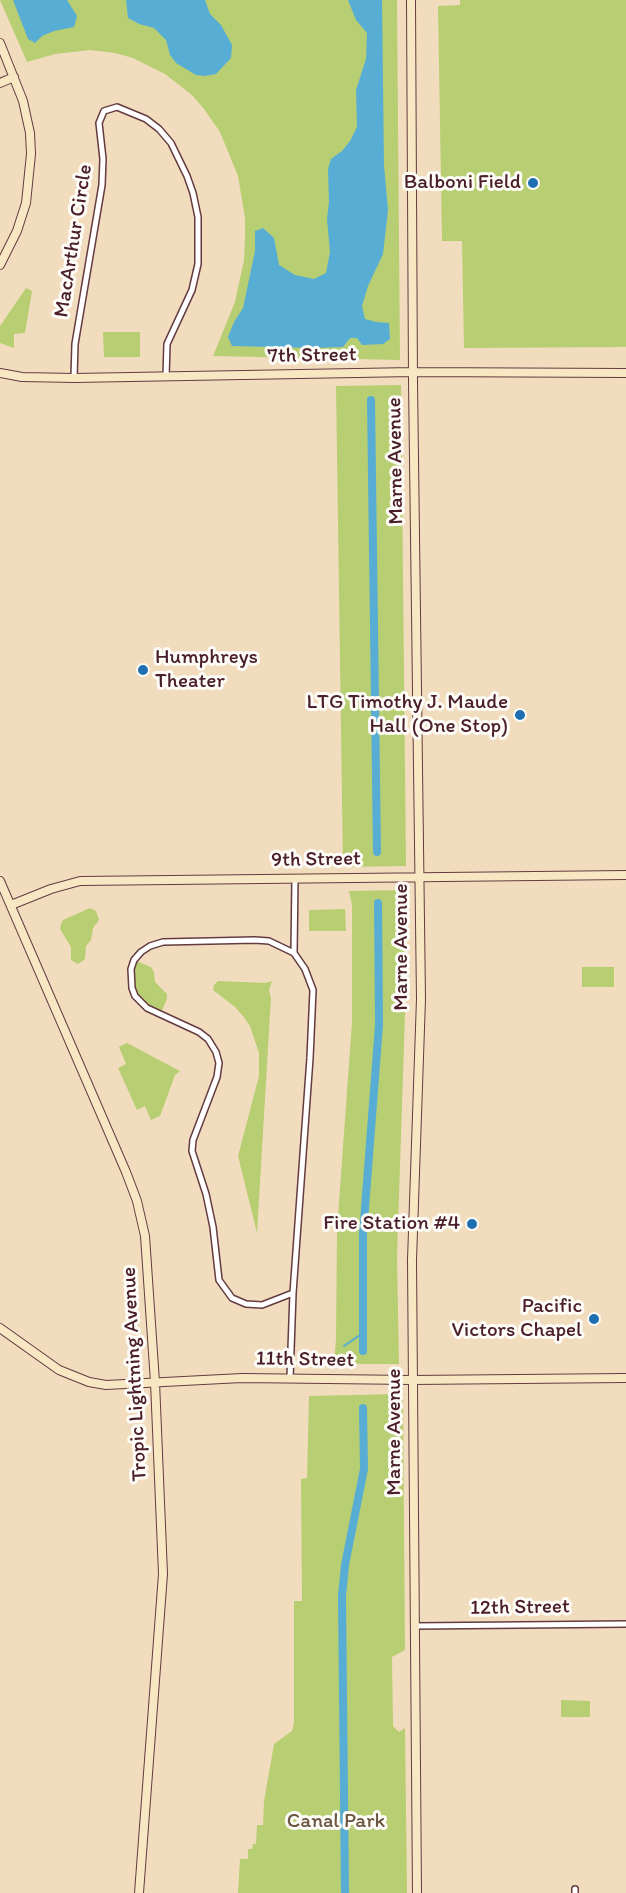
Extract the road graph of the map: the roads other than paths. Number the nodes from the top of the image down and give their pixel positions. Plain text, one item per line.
1 (411, 0) edge
2 (0, 43) edge
3 (14, 77) junction
4 (0, 83) edge
5 (0, 265) edge
6 (413, 372) junction
7 (0, 373) edge
8 (626, 373) edge
9 (166, 377) junction
10 (74, 378) junction
11 (626, 875) edge
12 (419, 877) junction
13 (295, 878) junction
14 (0, 881) edge
15 (11, 905) junction
16 (294, 953) junction
17 (293, 1293) junction
18 (0, 1329) edge
19 (290, 1378) junction
20 (626, 1378) edge
21 (412, 1380) junction
22 (155, 1382) junction
23 (626, 1624) edge
24 (414, 1626) junction
25 (139, 1893) edge
26 (417, 1893) edge

1 - 6 street, Marne Avenue
2 - 3 street
3 - 4 street
3 - 5 street
6 - 8 street, 7th Street
6 - 9 street, 7th Street
6 - 12 street, Marne Avenue
7 - 10 street, 7th Street
9 - 10 street, 7th Street
9 - 10 street, MacArthur Circle
11 - 12 street, 9th Street
12 - 13 street, 9th Street
12 - 21 street, Marne Avenue
13 - 15 street, 9th Street
13 - 16 street
14 - 15 street, Tropic Lightning Avenue
15 - 22 street, Tropic Lightning Avenue
16 - 17 street
16 - 17 street
17 - 19 street
18 - 22 street, 11th Street
19 - 21 street, 11th Street
19 - 22 street, 11th Street
20 - 21 street, 11th Street
21 - 24 street, Marne Avenue
22 - 25 street, Tropic Lightning Avenue
23 - 24 street, 12th Street
24 - 26 street, Marne Avenue

